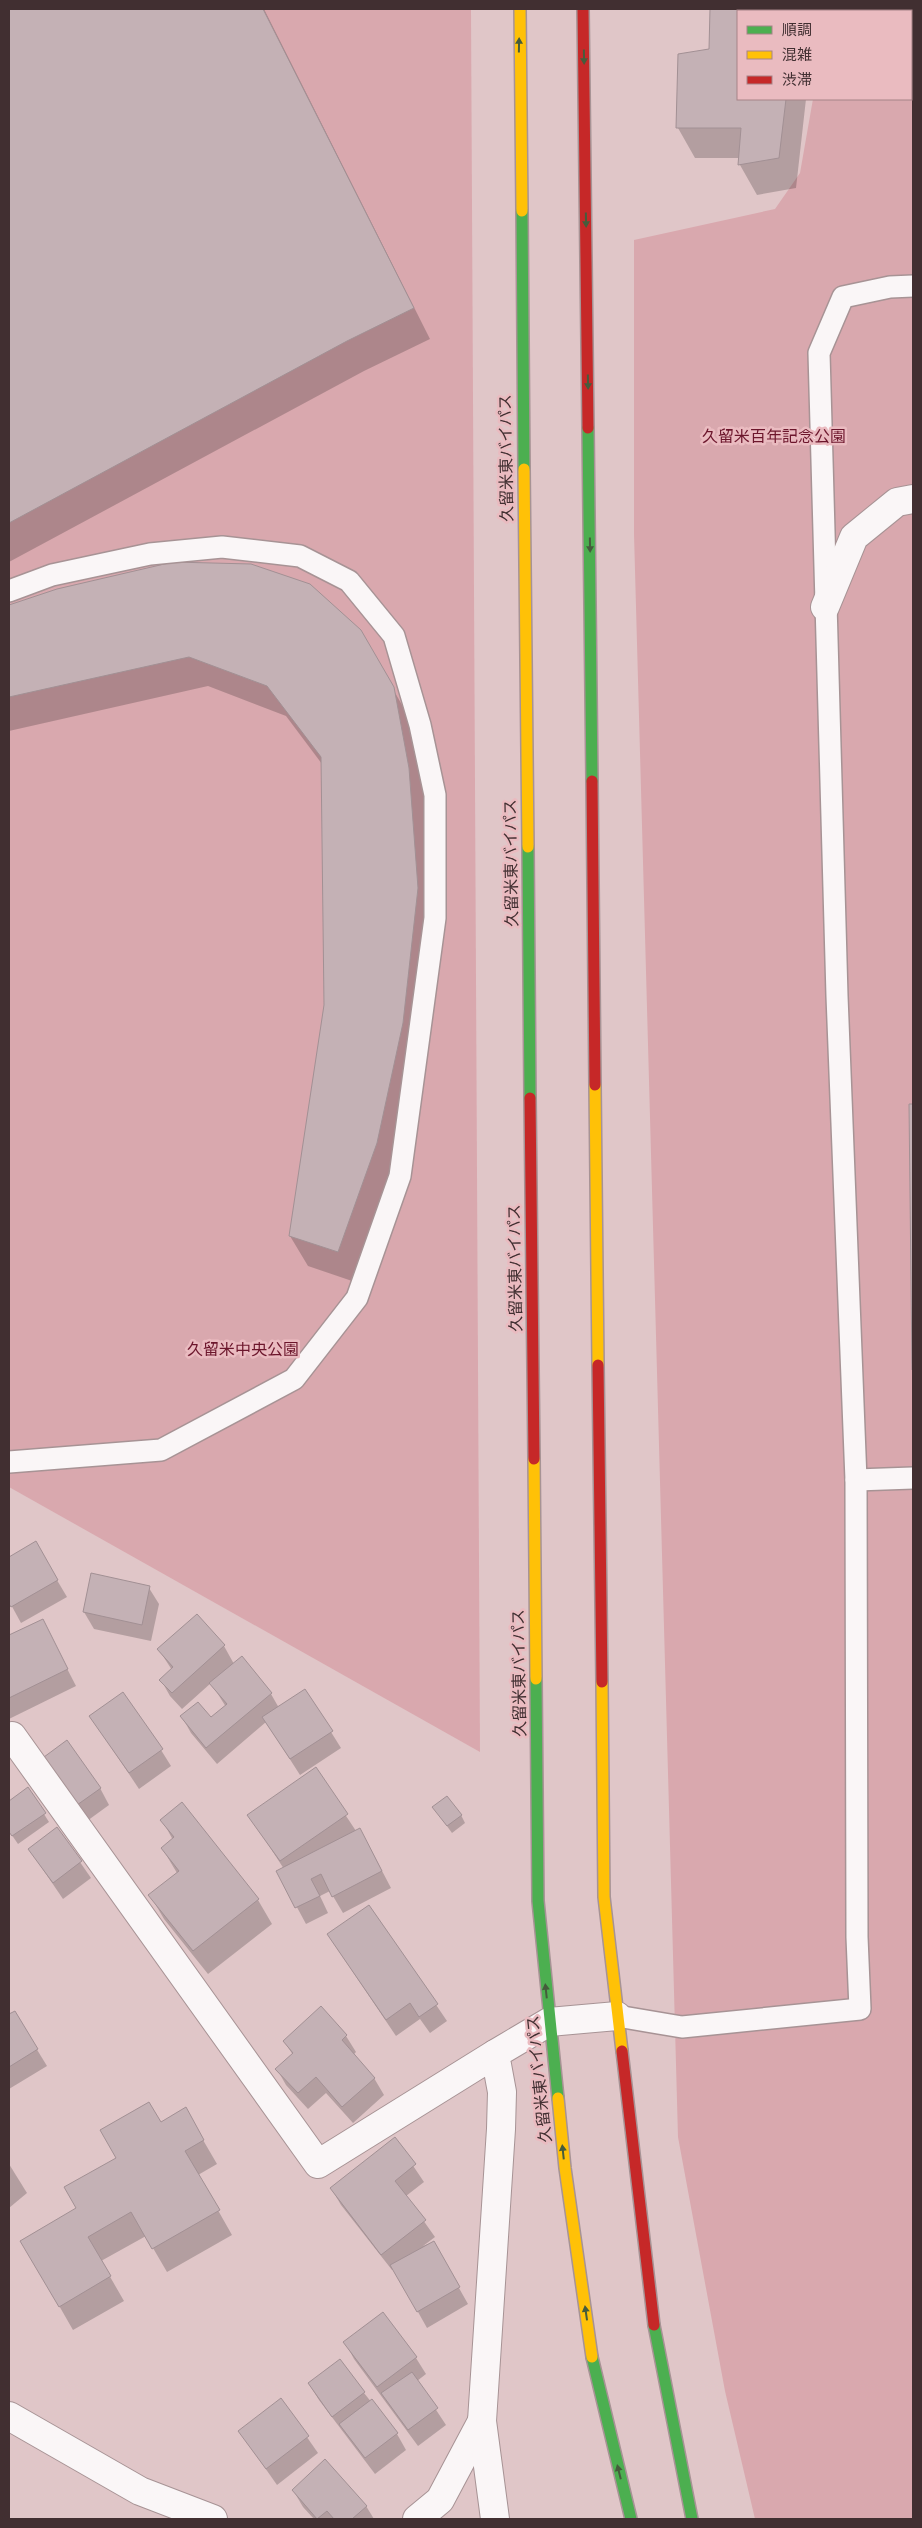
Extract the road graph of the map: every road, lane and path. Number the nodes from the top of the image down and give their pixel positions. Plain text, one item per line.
1 (520, 9) edge
2 (583, 9) edge
3 (913, 286) edge
4 (913, 499) edge
5 (9, 591) edge
6 (825, 607) junction
7 (9, 1462) edge
8 (913, 1478) edge
9 (856, 1480) junction
10 (9, 1738) edge
11 (617, 2016) junction
12 (550, 2022) junction
13 (495, 2054) junction
14 (9, 2416) edge
15 (482, 2422) junction
16 (213, 2519) edge
17 (417, 2519) edge
18 (495, 2519) edge
19 (631, 2519) edge
20 (692, 2519) edge

12 -> 1 highway, 久留米東バイパス
2 -> 11 highway
3 - 6 lane
4 - 6 street
5 - 7 lane
6 - 9 lane
8 - 9 lane
9 - 11 lane
10 - 13 street
11 - 12 street
11 - 20 highway
12 - 13 street
19 -> 12 highway, 久留米東バイパス
13 - 15 street
14 - 16 street
15 - 17 street
15 - 18 street

